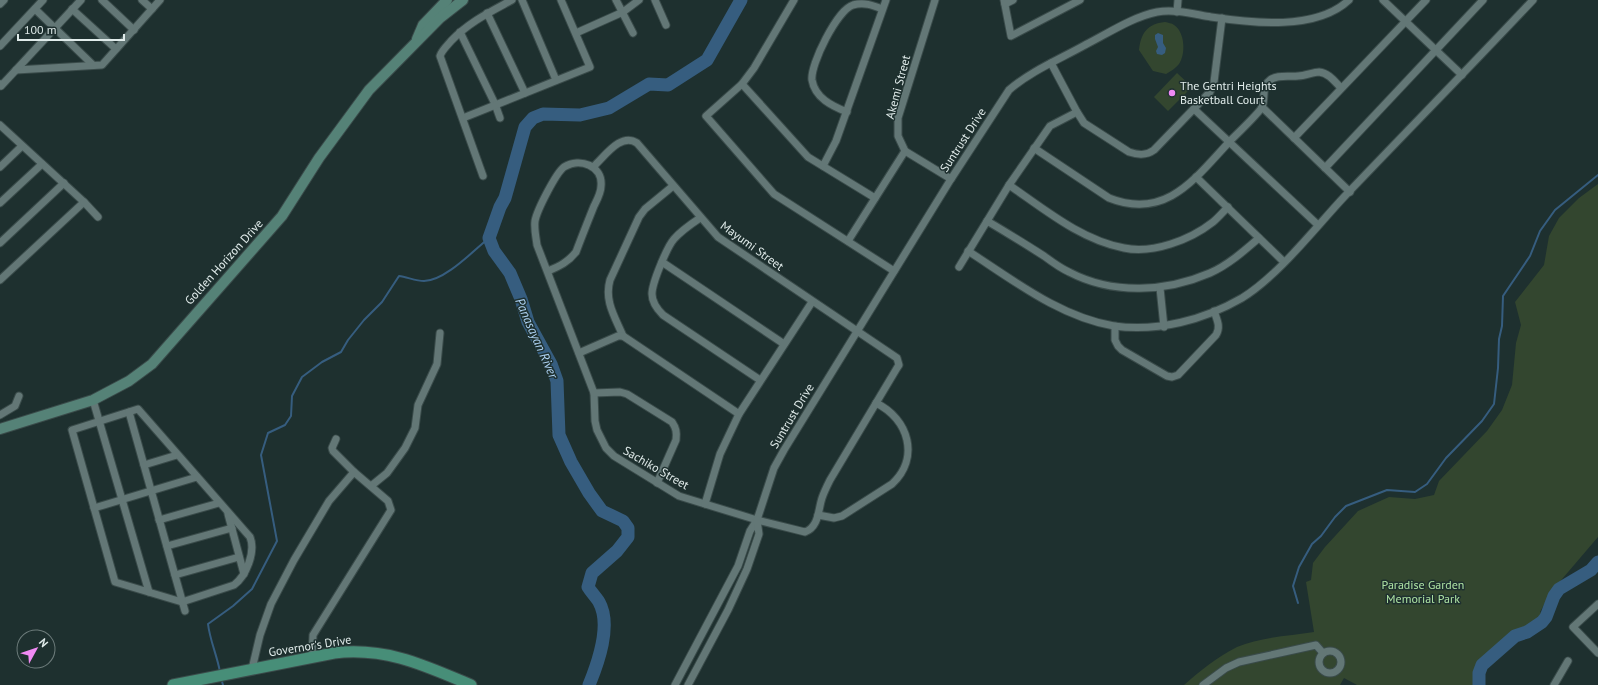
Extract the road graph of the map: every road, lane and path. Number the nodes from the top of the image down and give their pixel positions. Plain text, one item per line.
1 (4, 0) edge
2 (44, 0) edge
3 (81, 0) edge
4 (102, 0) edge
5 (142, 0) edge
6 (160, 0) edge
7 (447, 0) edge
8 (463, 0) edge
9 (512, 0) edge
10 (522, 0) edge
11 (561, 0) edge
12 (616, 0) edge
13 (639, 0) edge
14 (655, 0) edge
15 (794, 0) edge
16 (886, 0) edge
17 (935, 0) edge
18 (1013, 0) edge
19 (1080, 0) edge
20 (1178, 0) edge
21 (1349, 0) edge
22 (1383, 0) edge
23 (1426, 0) edge
24 (1483, 0) edge
25 (1533, 0) edge
26 (1004, 2) edge
27 (0, 4) edge
28 (35, 9) junction
29 (72, 9) junction
30 (152, 9) junction
31 (882, 9) junction
32 (622, 12) junction
33 (1177, 12) junction
34 (487, 13) junction
35 (1222, 18) junction
36 (1406, 22) junction
37 (666, 25) dead end
38 (55, 28) junction
39 (134, 30) junction
40 (460, 32) junction
41 (576, 33) junction
42 (633, 33) dead end
43 (415, 44) junction
44 (0, 46) edge
45 (116, 49) junction
46 (1436, 50) junction
47 (1051, 63) junction
48 (93, 65) junction
49 (16, 70) junction
50 (1462, 75) junction
51 (556, 80) junction
52 (0, 84) edge
53 (742, 84) junction
54 (1341, 88) junction
55 (525, 92) junction
56 (495, 104) junction
57 (1262, 107) junction
58 (1194, 109) junction
59 (847, 112) junction
60 (1077, 112) junction
61 (463, 118) junction
62 (500, 118) dead end
63 (1, 128) edge
64 (1294, 138) junction
65 (1230, 142) junction
66 (22, 146) junction
67 (1034, 148) junction
68 (905, 151) junction
69 (42, 164) junction
70 (594, 166) junction
71 (823, 166) junction
72 (0, 167) edge
73 (1325, 168) junction
74 (483, 176) dead end
75 (1196, 177) junction
76 (951, 179) junction
77 (64, 183) junction
78 (1009, 185) junction
79 (673, 186) junction
80 (1350, 192) junction
81 (875, 198) junction
82 (84, 202) junction
83 (0, 203) edge
84 (1228, 207) junction
85 (98, 217) dead end
86 (700, 218) junction
87 (987, 220) junction
88 (1318, 225) junction
89 (1259, 238) junction
90 (848, 241) junction
91 (0, 243) edge
92 (968, 251) junction
93 (662, 262) junction
94 (1284, 262) junction
95 (958, 267) dead end
96 (548, 271) junction
97 (894, 271) junction
98 (0, 280) edge
99 (1160, 288) junction
100 (812, 302) junction
101 (1214, 311) junction
102 (1115, 326) junction
103 (1164, 327) junction
104 (856, 331) junction
105 (440, 333) dead end
106 (623, 336) junction
107 (784, 344) junction
108 (579, 353) junction
109 (760, 380) junction
110 (594, 393) junction
111 (18, 396) dead end
112 (93, 400) junction
113 (876, 404) junction
114 (129, 412) junction
115 (739, 414) junction
116 (0, 415) edge
117 (100, 421) junction
118 (0, 429) edge
119 (336, 439) dead end
120 (178, 455) junction
121 (144, 465) junction
122 (354, 472) junction
123 (197, 477) junction
124 (657, 483) junction
125 (371, 486) junction
126 (151, 491) junction
127 (123, 499) junction
128 (220, 503) junction
129 (705, 504) junction
130 (94, 508) junction
131 (227, 511) junction
132 (818, 515) junction
133 (159, 520) junction
134 (758, 520) junction
135 (232, 528) junction
136 (167, 546) junction
137 (239, 557) junction
138 (244, 574) junction
139 (175, 575) junction
140 (149, 592) junction
141 (182, 602) junction
142 (1598, 604) edge
143 (185, 611) dead end
144 (1323, 653) dead end
145 (1598, 653) edge
146 (312, 657) junction
147 (1568, 661) dead end
148 (248, 670) junction
149 (173, 685) edge
150 (471, 685) edge
151 (675, 685) edge
152 (688, 685) edge
153 (1203, 685) edge
154 (1554, 685) edge

1 - 27 street
2 - 28 street
3 - 29 street
4 - 39 street
5 - 30 street
6 - 30 street
7 - 43 street, Golden Horizon Drive
8 - 43 street, Golden Horizon Drive
9 - 34 street
10 - 51 street
11 - 41 street
12 - 32 street
13 - 32 street
14 - 37 street
15 - 53 street
16 - 31 street
17 - 68 street, Akemi Street
18 - 26 street
19 - 26 street
20 - 33 street
21 - 35 street, Suntrust Drive
22 - 36 street
23 - 36 street
24 - 46 street
25 - 50 street
28 - 38 street
28 - 44 street
29 - 38 street
29 - 45 street
30 - 39 street
31 - 59 street
31 - 59 street
32 - 41 street
32 - 42 street
33 - 35 street, Suntrust Drive
33 - 47 street, Suntrust Drive
34 - 40 street
34 - 55 street
35 - 58 street
36 - 46 street
36 - 54 street
38 - 48 street
38 - 49 street
39 - 45 street
40 - 56 street
40 - 61 street
41 - 51 street
43 - 112 street, Golden Horizon Drive
45 - 48 street
46 - 50 street
46 - 73 street
47 - 60 street
47 - 76 street, Suntrust Drive
48 - 49 street
49 - 52 street
50 - 80 street
51 - 55 street
53 - 71 street
53 - 90 street
54 - 57 street
54 - 64 street
55 - 56 street
56 - 61 street
56 - 62 street
57 - 64 street
57 - 65 street
58 - 60 street
58 - 65 street
59 - 71 street
60 - 67 street
61 - 74 street
63 - 66 street
64 - 73 street
65 - 75 street
65 - 88 street
66 - 69 street
66 - 72 street
67 - 75 street
67 - 78 street
68 - 76 street
68 - 81 street
69 - 77 street
69 - 83 street
70 - 79 street, Mayumi Street
70 - 96 street
70 - 96 street, Sachiko Street
71 - 81 street
73 - 80 street
75 - 84 street
76 - 97 street, Suntrust Drive
77 - 82 street
77 - 91 street
78 - 84 street
78 - 87 street
79 - 86 street, Mayumi Street
79 - 106 street
80 - 88 street
81 - 90 street
82 - 85 street
82 - 98 street
84 - 89 street
86 - 93 street
86 - 100 street, Mayumi Street
87 - 92 street
87 - 99 street
88 - 94 street
89 - 94 street
89 - 99 street
90 - 97 street
92 - 95 street
92 - 102 street
93 - 107 street
93 - 109 street
94 - 101 street
96 - 108 street, Sachiko Street
97 - 104 street, Suntrust Drive
99 - 103 street
100 - 104 street, Mayumi Street
100 - 107 street
101 - 102 street
101 - 103 street
102 - 103 street
104 - 113 street, Mayumi Street
104 - 134 street, Suntrust Drive
105 - 125 street
106 - 108 street
106 - 115 street
107 - 109 street
108 - 110 street, Sachiko Street
109 - 115 street
110 - 124 street, Sachiko Street
110 - 124 street
111 - 116 street
112 - 117 street
112 - 118 street, Golden Horizon Drive
113 - 132 street
113 - 132 street
114 - 117 street
114 - 120 street
114 - 121 street
115 - 129 street
117 - 127 street
117 - 130 street
119 - 122 street
120 - 121 street
120 - 123 street
121 - 126 street
122 - 125 street
122 - 148 street
123 - 126 street
123 - 128 street
124 - 129 street, Sachiko Street
125 - 146 street
126 - 127 street
126 - 133 street
127 - 130 street
127 - 140 street
128 - 131 street
128 - 133 street
129 - 134 street, Sachiko Street
130 - 140 street
131 - 135 street
131 - 138 street
132 - 134 street, Sachiko Street
133 - 136 street
134 - 151 street, Suntrust Drive
134 - 152 street, Suntrust Drive
135 - 136 street
135 - 137 street
136 - 139 street
137 - 138 street
137 - 139 street
138 - 141 street
139 - 141 street
140 - 141 street
141 - 143 street
142 - 145 street
144 - 153 street
146 - 148 main road, Governor's Drive
146 - 150 main road, Governor's Drive
147 - 154 street
148 - 149 main road, Governor's Drive

